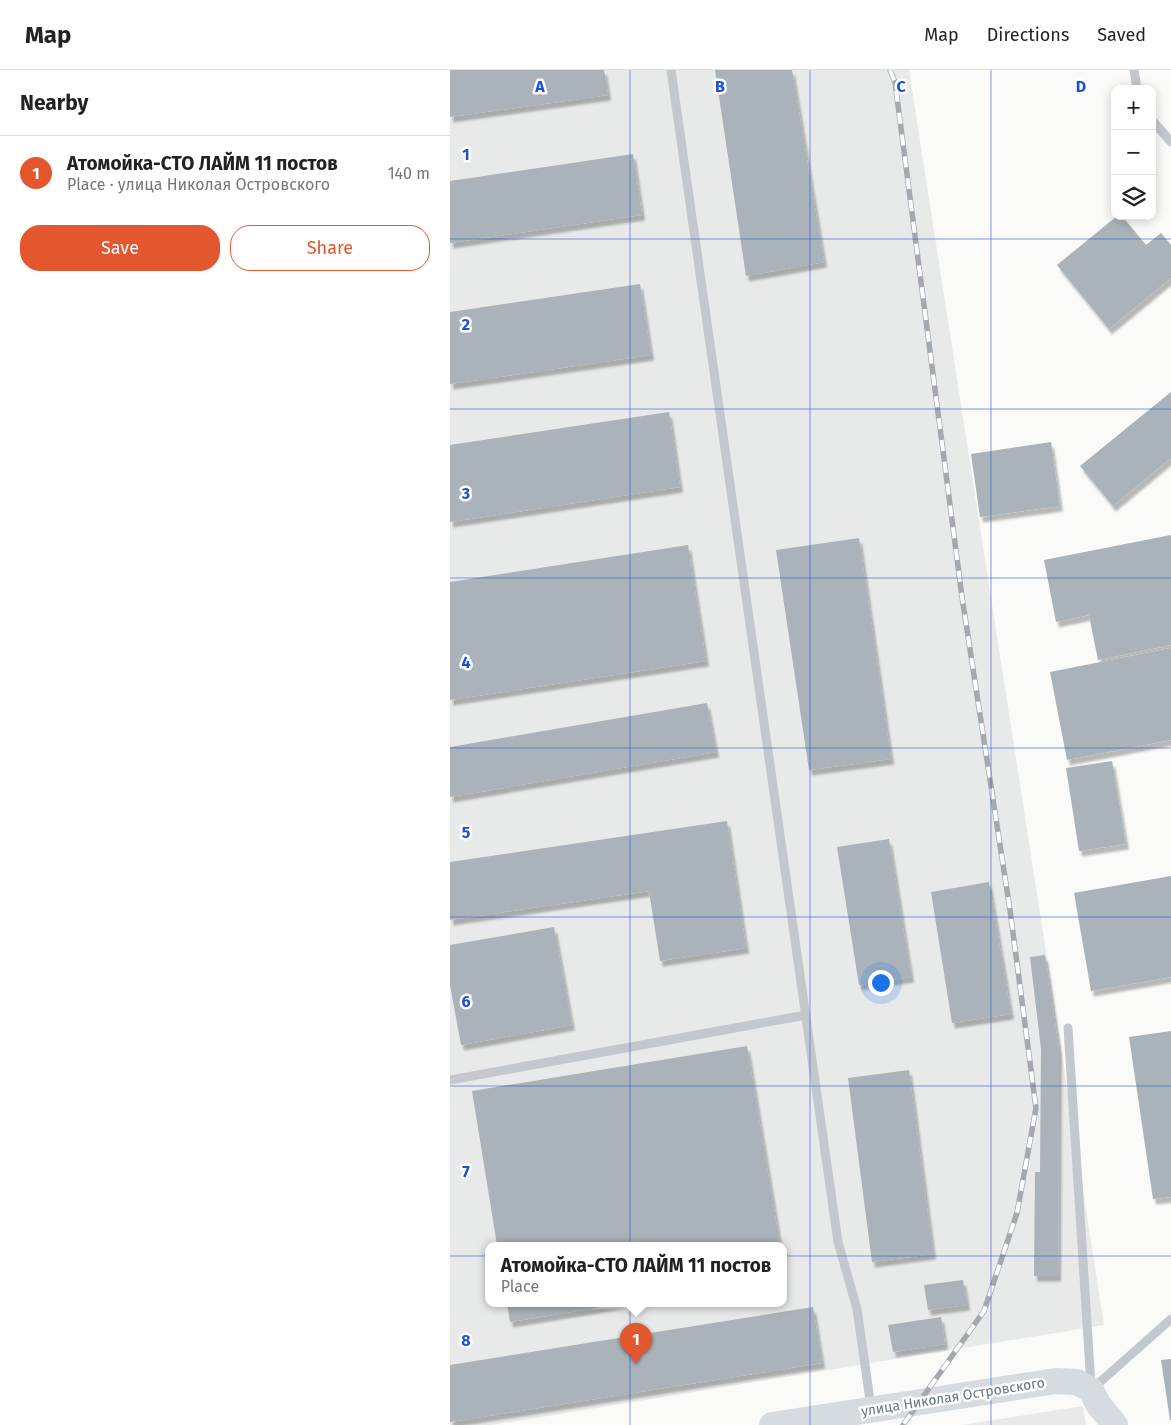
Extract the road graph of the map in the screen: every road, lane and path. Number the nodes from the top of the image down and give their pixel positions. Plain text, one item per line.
1 (671, 70) edge
2 (1134, 70) edge
3 (1136, 85) edge
4 (1156, 125) edge
5 (1171, 142) edge
6 (806, 1015) junction
7 (1068, 1028) dead end
8 (450, 1080) edge
9 (1171, 1319) edge
10 (1091, 1390) junction
11 (872, 1409) junction
12 (804, 1422) edge
13 (772, 1425) edge
14 (1115, 1425) edge

1 - 6 lane
2 - 3 lane
4 - 5 lane
6 - 8 lane
6 - 11 lane
7 - 10 lane
9 - 10 lane
10 - 11 street, улица Николая Островского
10 - 14 street
11 - 12 street, улица Николая Островского
12 - 13 street, улица Николая Островского

